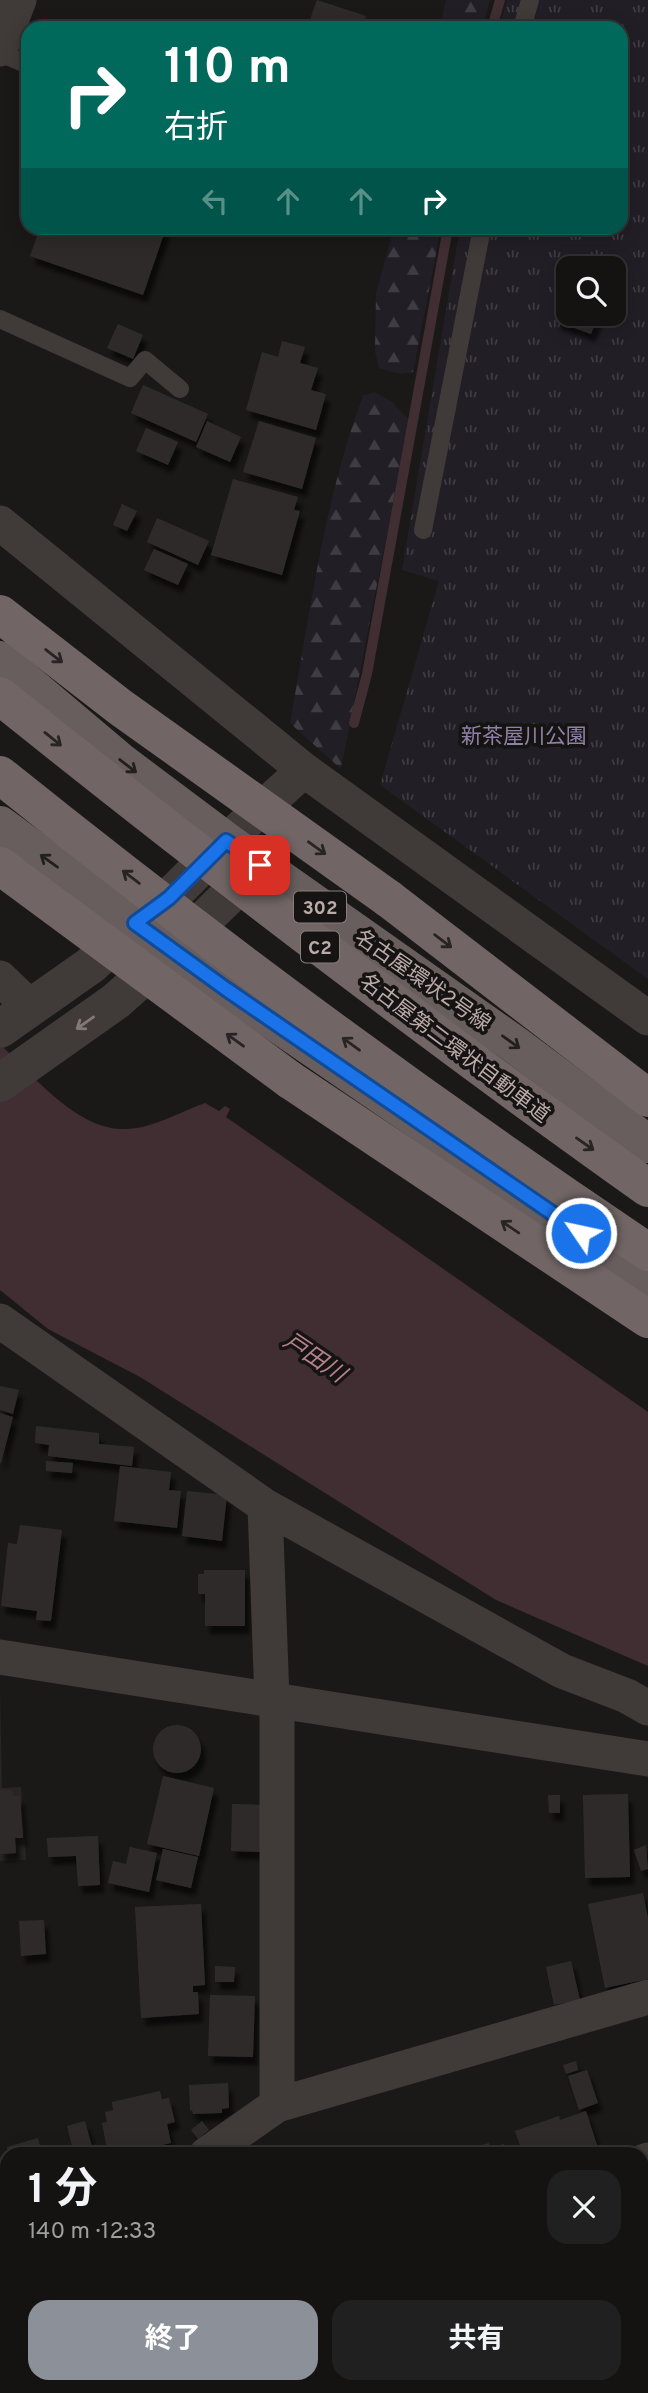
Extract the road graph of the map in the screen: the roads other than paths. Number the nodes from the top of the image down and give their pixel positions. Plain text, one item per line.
1 (19, 0) edge
2 (530, 0) edge
3 (524, 21) edge
4 (0, 51) edge
5 (21, 62) edge
6 (481, 235) edge
7 (0, 319) edge
8 (180, 389) dead end
9 (0, 523) edge
10 (422, 530) dead end
11 (0, 614) edge
12 (0, 660) edge
13 (0, 696) edge
14 (304, 770) junction
15 (0, 775) edge
16 (0, 825) edge
17 (226, 841) junction
18 (260, 865) junction
19 (0, 866) edge
20 (135, 923) junction
21 (172, 951) junction
22 (0, 978) edge
23 (18, 1016) edge
24 (648, 1018) edge
25 (0, 1083) edge
26 (648, 1098) edge
27 (648, 1144) edge
28 (648, 1188) edge
29 (648, 1252) edge
30 (648, 1278) edge
31 (648, 1319) edge
32 (0, 1321) edge
33 (265, 1506) junction
34 (0, 1657) edge
35 (275, 1700) junction
36 (648, 1709) edge
37 (648, 1759) edge
38 (648, 1997) edge
39 (277, 2105) junction
40 (216, 2147) edge

1 - 4 street
2 - 3 lane
4 - 5 lane
6 - 10 lane
7 - 8 lane
9 - 14 street
11 -> 26 highway, bridge
12 -> 17 highway, 名古屋環状2号線 / 302
13 -> 28 highway, 名古屋第二環状自動車道 / C2, bridge
14 - 17 street
14 - 24 street
29 -> 15 highway, bridge
20 -> 16 highway
17 - 18 highway, 名古屋環状2号線 / 302
17 - 20 street
18 - 21 street
18 -> 27 highway, 名古屋環状2号線 / 302
31 -> 19 highway, bridge
20 - 21 highway
20 - 23 street
21 -> 25 street
21 - 30 highway
22 - 23 street
32 - 33 street
33 - 35 street
33 - 36 street
34 - 35 street
35 - 37 street
35 - 39 street
38 - 39 street
39 - 40 street

